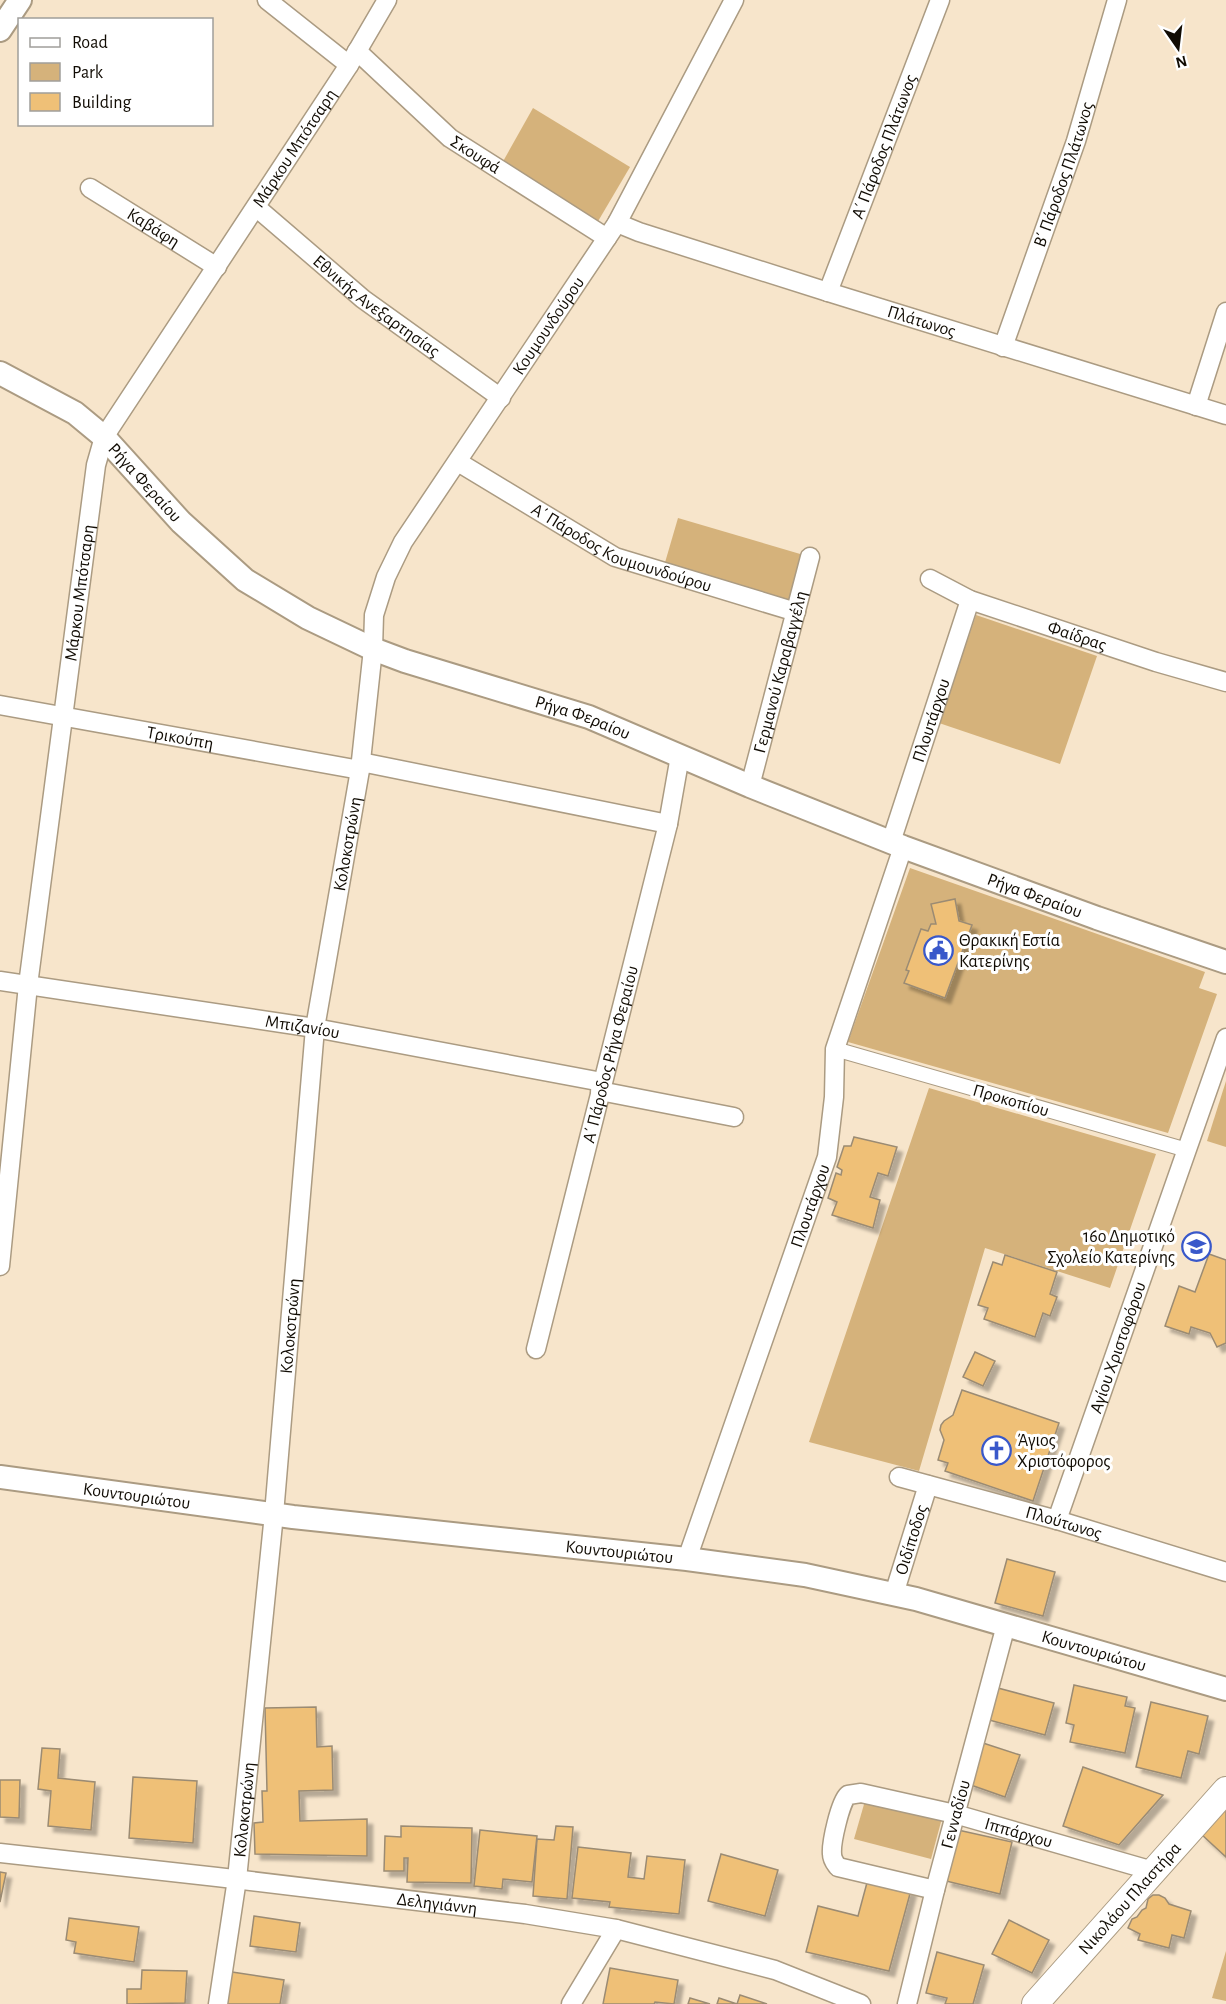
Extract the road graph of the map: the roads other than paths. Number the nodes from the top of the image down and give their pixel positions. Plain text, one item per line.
1 (20, 0) edge
2 (267, 0) edge
3 (387, 0) edge
4 (734, 0) edge
5 (940, 0) edge
6 (1117, 0) edge
7 (0, 30) edge
8 (353, 58) junction
9 (90, 188) dead end
10 (256, 207) junction
11 (612, 230) junction
12 (217, 267) junction
13 (828, 292) junction
14 (1226, 312) edge
15 (1003, 347) junction
16 (0, 373) edge
17 (501, 398) junction
18 (1196, 406) junction
19 (1226, 415) edge
20 (104, 436) junction
21 (458, 462) junction
22 (810, 557) dead end
23 (930, 579) dead end
24 (970, 600) junction
25 (796, 612) junction
26 (373, 649) junction
27 (1226, 682) edge
28 (0, 705) edge
29 (62, 716) junction
30 (680, 756) junction
31 (360, 766) junction
32 (750, 786) junction
33 (668, 824) junction
34 (897, 844) junction
35 (1226, 962) edge
36 (0, 981) edge
37 (28, 985) junction
38 (315, 1028) junction
39 (1226, 1038) edge
40 (835, 1050) junction
41 (601, 1086) junction
42 (734, 1117) dead end
43 (1187, 1150) junction
44 (0, 1266) edge
45 (536, 1349) dead end
46 (0, 1477) edge
47 (899, 1477) dead end
48 (928, 1485) junction
49 (274, 1514) junction
50 (1056, 1520) junction
51 (687, 1559) junction
52 (1226, 1572) edge
53 (894, 1594) junction
54 (1006, 1625) junction
55 (1226, 1689) edge
56 (1226, 1790) edge
57 (956, 1814) junction
58 (0, 1853) edge
59 (1153, 1871) junction
60 (237, 1879) junction
61 (935, 1890) junction
62 (616, 1929) junction
63 (218, 2004) edge
64 (572, 2004) edge
65 (861, 2004) edge
66 (907, 2004) edge
67 (1035, 2004) edge

1 - 7 street
2 - 8 street, Σκουφά
3 - 8 street, Μάρκου Μπότσαρη
4 - 11 street, Κουμουνδούρου
5 - 13 street, Α΄ Πάροδος Πλάτωνος
6 - 15 street, Β΄ Πάροδος Πλάτωνος
8 - 10 street, Μάρκου Μπότσαρη
8 - 11 street, Σκουφά
9 - 12 street, Καβάφη
10 - 12 street, Μάρκου Μπότσαρη
10 - 17 street, Εθνικής Ανεξαρτησίας
11 - 13 street, Πλάτωνος
11 - 17 street, Κουμουνδούρου
12 - 20 street, Μάρκου Μπότσαρη
13 - 15 street, Πλάτωνος
14 - 18 street
15 - 18 street, Πλάτωνος
16 - 20 street, Ρήγα Φεραίου
17 - 21 street, Κουμουνδούρου
18 - 19 street, Πλάτωνος
20 - 26 street, Ρήγα Φεραίου
20 - 29 street, Μάρκου Μπότσαρη
21 - 25 street, Α΄ Πάροδος Κουμουνδούρου
21 - 26 street, Κουμουνδούρου
22 - 25 street, Γερμανού Καραβαγγέλη
23 - 24 street, Φαίδρας
24 - 27 street, Φαίδρας
24 - 34 street, Πλουτάρχου
25 - 32 street, Γερμανού Καραβαγγέλη
26 - 30 street, Ρήγα Φεραίου
26 - 31 street, Κολοκοτρώνη
28 - 29 street, Τρικούπη
29 - 31 street, Τρικούπη
29 - 37 street, Μάρκου Μπότσαρη
30 - 32 street, Ρήγα Φεραίου
30 - 33 street, Α΄ Πάροδος Ρήγα Φεραίου
31 - 33 street, Τρικούπη
31 - 38 street, Κολοκοτρώνη
32 - 34 street, Ρήγα Φεραίου
33 - 41 street, Α΄ Πάροδος Ρήγα Φεραίου
34 - 35 street, Ρήγα Φεραίου
34 - 40 street, Πλουτάρχου
36 - 37 street, Μπιζανίου
37 - 38 street, Μπιζανίου
37 - 44 street, Μάρκου Μπότσαρη
38 - 41 street, Μπιζανίου
38 - 49 street, Κολοκοτρώνη
39 - 43 street, Αγίου Χριστοφόρου
40 - 43 street, Προκοπίου
40 - 51 street, Πλουτάρχου
41 - 42 street, Μπιζανίου
41 - 45 street, Α΄ Πάροδος Ρήγα Φεραίου
43 - 50 street, Αγίου Χριστοφόρου
46 - 49 street, Κουντουριώτου
47 - 48 street, Πλούτωνος
48 - 50 street, Πλούτωνος
48 - 53 street, Οιδίποδος
49 - 51 street, Κουντουριώτου
49 - 60 street, Κολοκοτρώνη
50 - 52 street, Πλούτωνος
51 - 53 street, Κουντουριώτου
53 - 54 street, Κουντουριώτου
54 - 55 street, Κουντουριώτου
54 - 57 street, Γενναδίου
56 - 59 main road, Νικολάου Πλαστήρα
57 - 59 street, Ιππάρχου
57 - 61 street, Γενναδίου
57 - 61 street, Ιππάρχου
58 - 60 street, Δεληγιάννη
59 - 67 main road, Νικολάου Πλαστήρα
60 - 62 street, Δεληγιάννη
60 - 63 street, Κολοκοτρώνη
61 - 66 street, Γενναδίου
62 - 64 street
62 - 65 street, Δεληγιάννη

